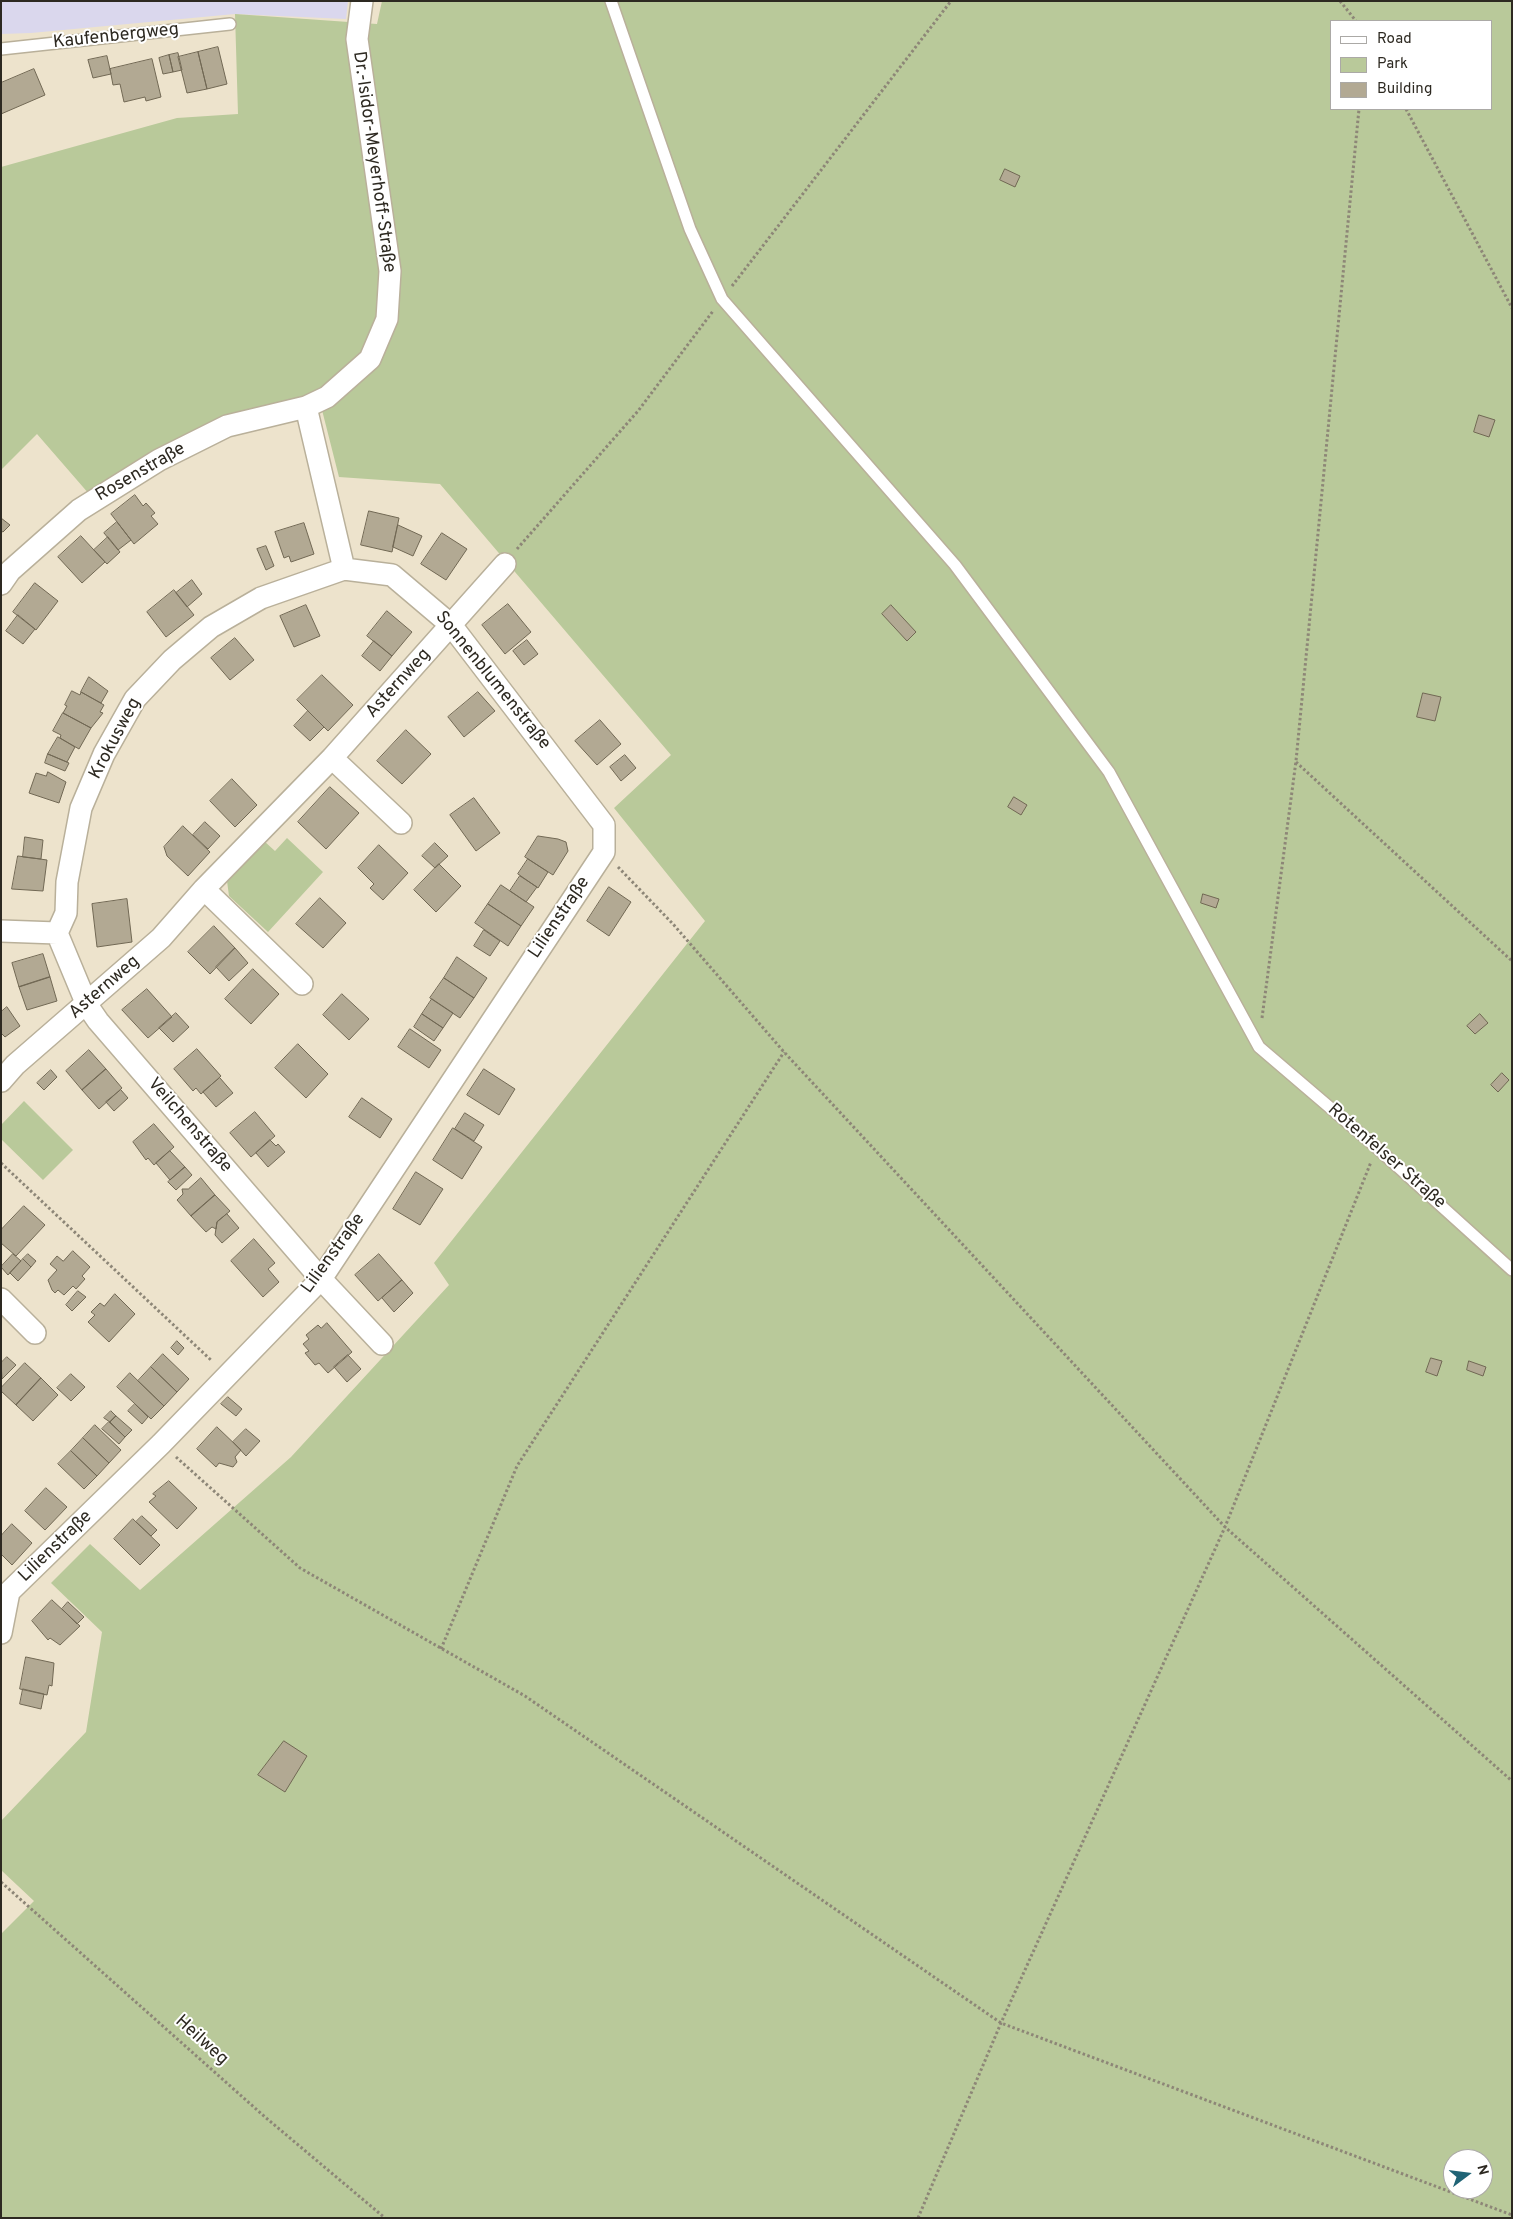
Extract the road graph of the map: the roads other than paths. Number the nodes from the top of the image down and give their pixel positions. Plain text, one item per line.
1 (362, 1) edge
2 (611, 1) edge
3 (230, 24) dead end
4 (1, 50) edge
5 (306, 406) junction
6 (505, 564) road end
7 (344, 569) junction
8 (1, 584) edge
9 (452, 625) junction
10 (332, 758) junction
11 (401, 823) dead end
12 (604, 852) joint
13 (204, 889) junction
14 (1, 931) edge
15 (57, 933) junction
16 (302, 984) dead end
17 (87, 1005) junction
18 (1, 1081) edge
19 (1512, 1270) edge
20 (321, 1278) junction
21 (1, 1299) edge
22 (34, 1332) dead end
23 (382, 1344) dead end
24 (5, 1589) edge
25 (1, 1632) edge

1 - 5 street, Dr.-Isidor-Meyerhoff-Straße
2 - 19 lane, Rotenfelser Straße
3 - 4 lane, Kaufenbergweg
5 - 7 street
5 - 8 street, Rosenstraße
6 - 9 street, Asternweg
7 - 9 street, Sonnenblumenstraße
7 - 15 street, Krokusweg
9 - 10 street, Asternweg
9 - 12 street, Sonnenblumenstraße
10 - 11 street
10 - 13 street, Asternweg
12 - 20 street, Lilienstraße
13 - 16 street
13 - 17 street, Asternweg
14 - 15 street
15 - 17 street, Veilchenstraße
17 - 18 street, Asternweg
17 - 20 street, Veilchenstraße
20 - 23 street, Veilchenstraße
20 - 24 street, Lilienstraße
21 - 22 street
24 - 25 street, Lilienstraße

